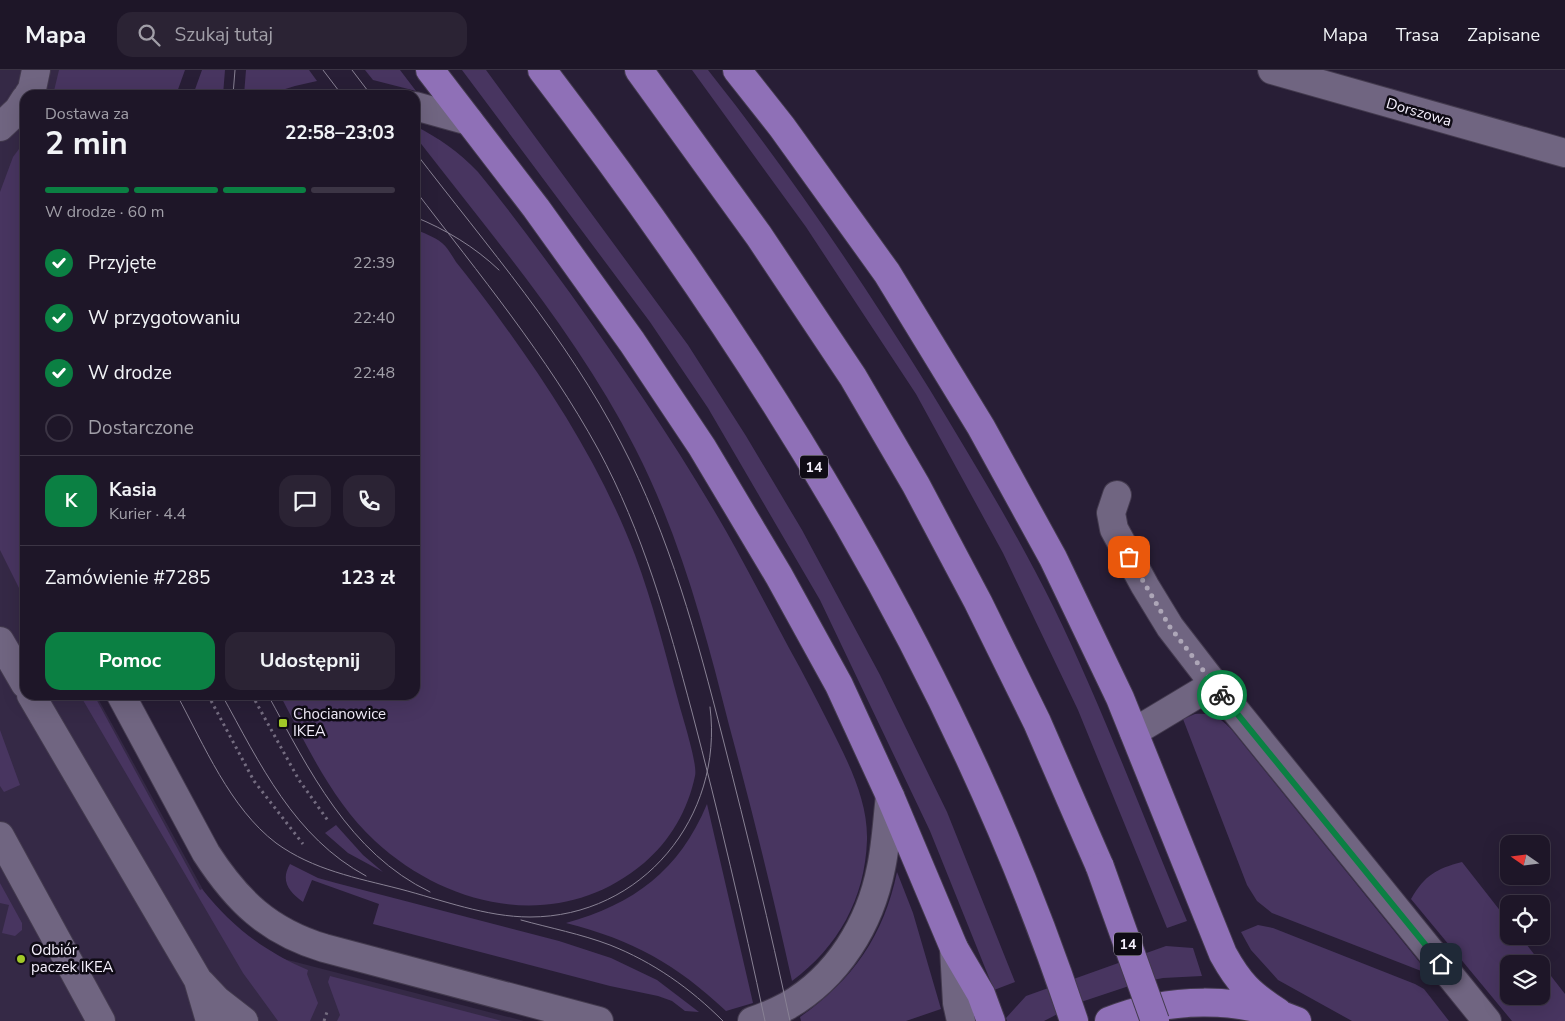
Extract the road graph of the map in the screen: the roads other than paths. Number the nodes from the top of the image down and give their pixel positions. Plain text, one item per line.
1 (36, 70) edge
2 (430, 70) edge
3 (542, 70) edge
4 (639, 70) edge
5 (737, 70) edge
6 (1272, 70) edge
7 (31, 90) edge
8 (20, 107) edge
9 (420, 107) edge
10 (469, 121) junction
11 (0, 127) edge
12 (1565, 153) edge
13 (1117, 495) dead end
14 (0, 641) edge
15 (20, 675) edge
16 (1214, 684) junction
17 (35, 700) edge
18 (123, 700) edge
19 (1134, 732) junction
20 (890, 796) junction
21 (0, 836) edge
22 (954, 948) junction
23 (198, 980) junction
24 (1287, 1017) edge
25 (101, 1021) edge
26 (210, 1021) edge
27 (244, 1021) edge
28 (599, 1021) edge
29 (752, 1021) edge
30 (961, 1021) edge
31 (991, 1021) edge
32 (1074, 1021) edge
33 (1110, 1021) edge
34 (1154, 1021) edge
35 (1487, 1021) edge

1 - 7 street
2 - 10 main road
3 - 32 main road, 14
4 - 34 main road, 14, bridge
5 - 19 main road
6 - 12 street, Dorszowa
8 - 11 street
9 - 10 street
10 - 20 main road
13 - 16 street
14 - 15 street
16 - 19 street
16 - 35 street
17 - 23 street
18 - 28 street
19 - 24 main road
20 - 22 main road
20 - 29 street
21 - 25 street
22 - 30 street
22 - 31 main road
23 - 26 street
23 - 27 street
24 - 33 main road

